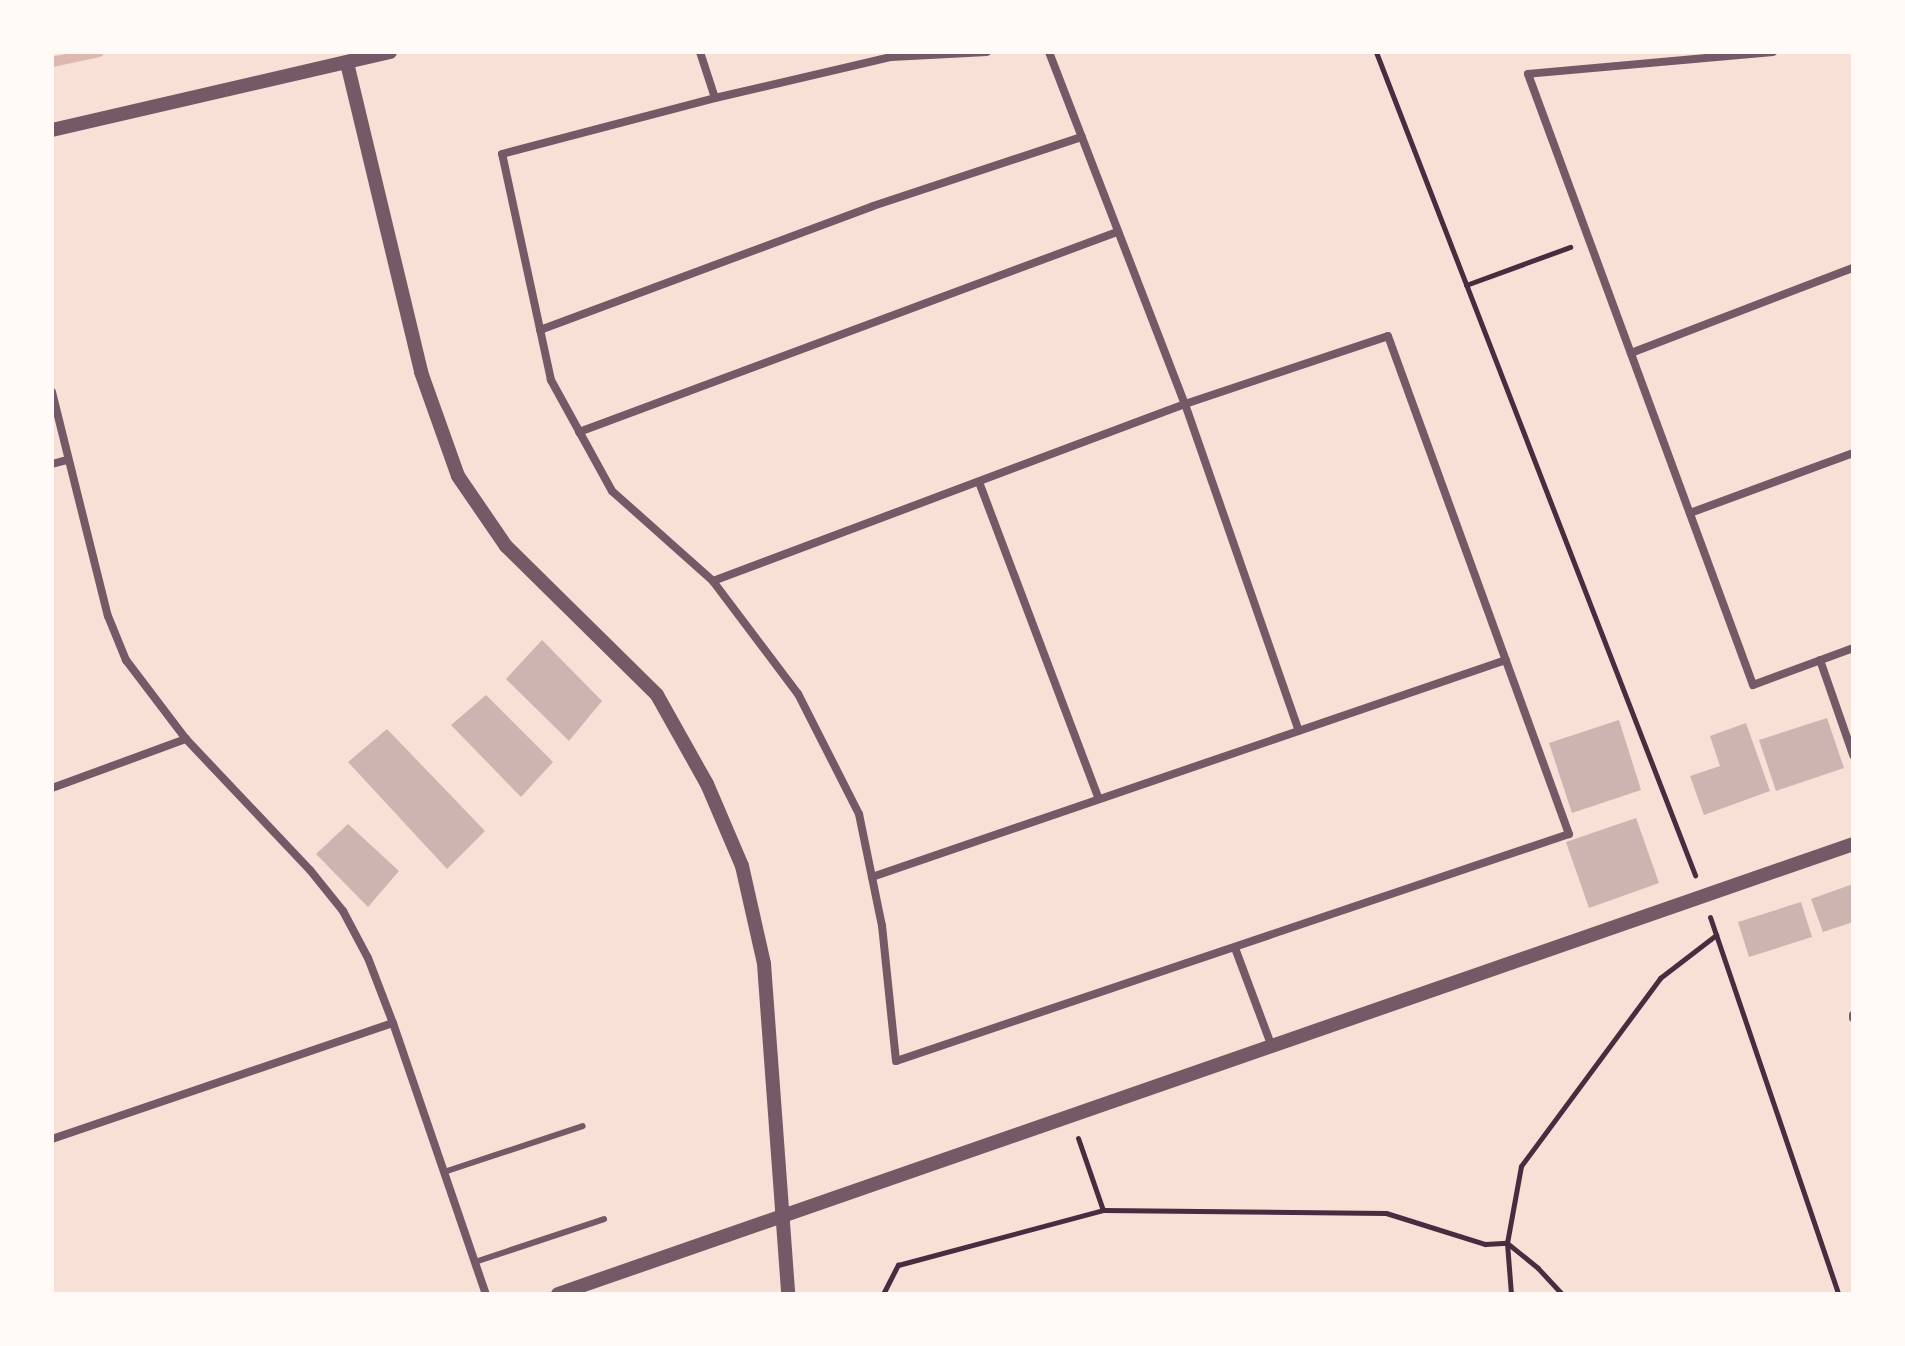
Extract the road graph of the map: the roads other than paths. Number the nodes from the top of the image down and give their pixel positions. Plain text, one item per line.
1 (390, 52) edge
2 (700, 52) edge
3 (987, 52) edge
4 (1049, 52) edge
5 (1773, 52) edge
6 (347, 63) junction
7 (715, 98) junction
8 (52, 130) edge
9 (1082, 137) junction
10 (1117, 232) junction
11 (1853, 268) edge
12 (540, 330) junction
13 (1631, 353) junction
14 (52, 392) edge
15 (1185, 404) junction
16 (579, 432) junction
17 (1853, 453) edge
18 (67, 460) junction
19 (52, 464) edge
20 (979, 482) junction
21 (1690, 513) junction
22 (713, 581) junction
23 (1853, 648) edge
24 (1506, 660) junction
25 (1820, 660) junction
26 (1299, 731) junction
27 (186, 739) junction
28 (1853, 755) edge
29 (52, 788) edge
30 (1099, 799) junction
31 (1853, 844) edge
32 (872, 877) junction
33 (1235, 948) junction
34 (393, 1023) junction
35 (1272, 1047) junction
36 (583, 1126) dead end
37 (52, 1139) edge
38 (444, 1172) junction
39 (781, 1218) junction
40 (604, 1219) dead end
41 (475, 1262) junction
42 (486, 1294) edge
43 (558, 1294) edge
44 (788, 1294) edge

1 - 6 street
2 - 7 street
3 - 7 street
4 - 9 street
5 - 13 street
6 - 8 street
6 - 39 street
7 - 12 street
9 - 10 street
9 - 12 street
10 - 15 street
10 - 16 street
11 - 13 street
12 - 16 street
13 - 21 street
14 - 18 street
15 - 20 street
15 - 24 street
15 - 26 street
16 - 22 street
17 - 21 street
18 - 19 street
18 - 27 street
20 - 22 street
20 - 30 street
21 - 25 street
22 - 32 street
23 - 25 street
24 - 26 street
24 - 33 street
25 - 28 street
26 - 30 street
27 - 29 street
27 - 34 street
30 - 32 street
31 - 35 street
32 - 33 street
33 - 35 street
34 - 37 street
34 - 38 street
35 - 39 street
36 - 38 lane
38 - 41 street
39 - 43 street
39 - 44 street
40 - 41 lane
41 - 42 street

